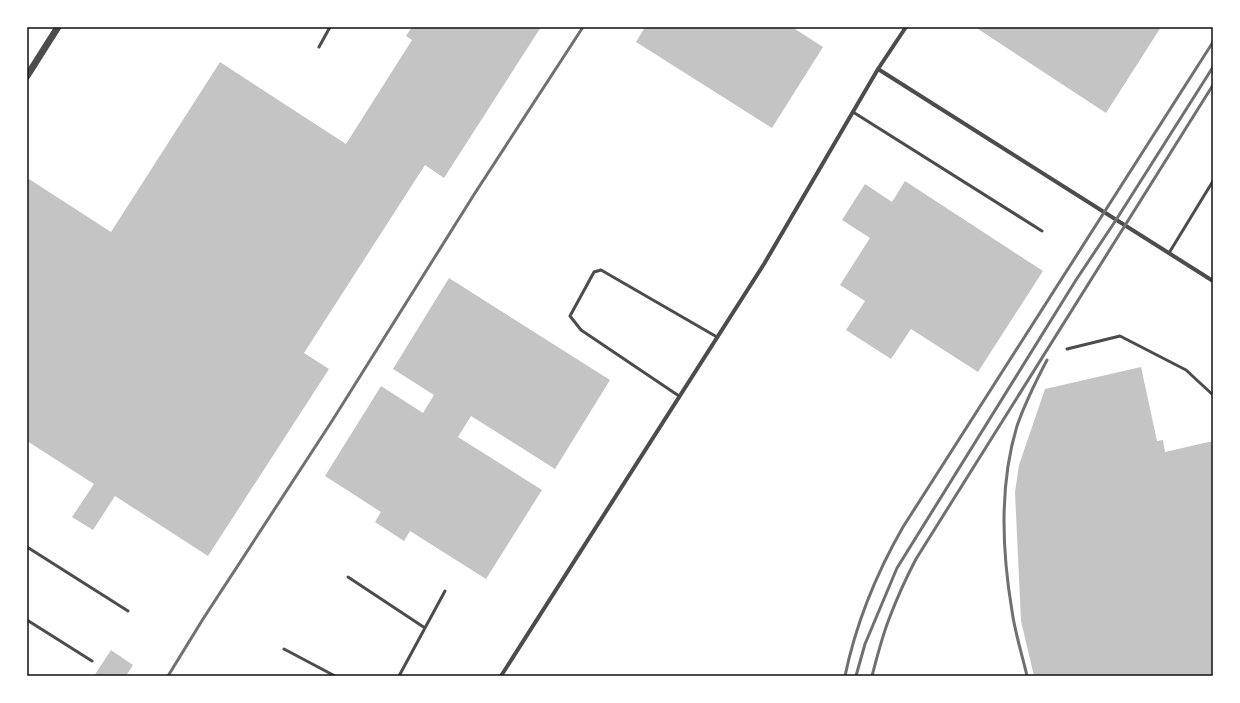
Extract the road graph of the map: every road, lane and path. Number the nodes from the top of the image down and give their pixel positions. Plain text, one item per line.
1 (58, 27) edge
2 (330, 27) edge
3 (906, 27) edge
4 (319, 47) dead end
5 (878, 69) junction
6 (27, 76) edge
7 (853, 112) junction
8 (1213, 181) edge
9 (1042, 231) dead end
10 (1169, 253) junction
11 (1213, 281) edge
12 (717, 337) junction
13 (1067, 349) dead end
14 (1213, 395) edge
15 (679, 396) junction
16 (27, 547) edge
17 (348, 577) dead end
18 (445, 591) dead end
19 (128, 611) dead end
20 (27, 620) edge
21 (425, 628) junction
22 (284, 649) dead end
23 (92, 661) dead end
24 (335, 676) edge
25 (399, 676) edge
26 (501, 676) edge

1 - 6 street
2 - 4 lane
3 - 5 street
5 - 7 street
5 - 10 street
7 - 9 lane
7 - 12 street
8 - 10 lane
10 - 11 street
12 - 15 street
12 - 15 lane
13 - 14 lane
15 - 26 street
16 - 19 lane
17 - 21 lane
18 - 21 lane
20 - 23 lane
21 - 25 lane
22 - 24 lane

